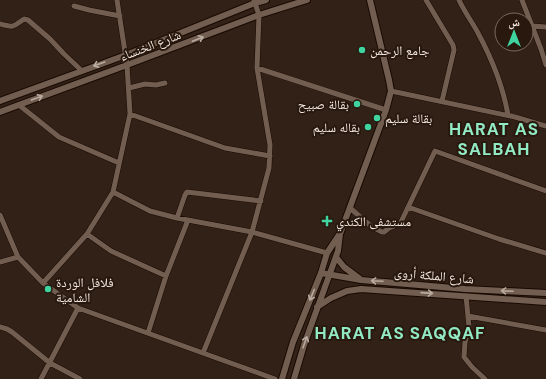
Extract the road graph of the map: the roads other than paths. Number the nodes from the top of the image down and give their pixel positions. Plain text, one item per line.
1 (117, 0) edge
2 (266, 0) edge
3 (308, 0) edge
4 (370, 0) edge
5 (426, 0) edge
6 (459, 0) edge
7 (522, 0) edge
8 (255, 2) edge
9 (74, 6) dead end
10 (527, 12) edge
11 (120, 16) junction
12 (259, 16) junction
13 (0, 24) edge
14 (534, 26) edge
15 (546, 27) edge
16 (534, 30) edge
17 (544, 50) edge
18 (126, 54) junction
19 (546, 65) edge
20 (128, 66) junction
21 (257, 68) junction
22 (82, 71) junction
23 (165, 83) dead end
24 (129, 88) junction
25 (391, 91) junction
26 (0, 101) edge
27 (442, 101) junction
28 (19, 105) junction
29 (386, 110) junction
30 (0, 112) edge
31 (130, 114) junction
32 (508, 115) junction
33 (546, 126) edge
34 (270, 156) junction
35 (119, 163) junction
36 (546, 190) edge
37 (113, 192) junction
38 (260, 201) junction
39 (408, 207) junction
40 (350, 208) junction
41 (0, 215) edge
42 (177, 218) junction
43 (188, 220) junction
44 (252, 232) junction
45 (87, 234) junction
46 (340, 234) junction
47 (327, 253) junction
48 (546, 253) edge
49 (18, 257) junction
50 (336, 257) junction
51 (0, 262) edge
52 (321, 273) junction
53 (330, 274) junction
54 (166, 276) junction
55 (361, 280) junction
56 (43, 283) junction
57 (546, 293) edge
58 (466, 296) junction
59 (546, 302) edge
60 (78, 308) junction
61 (317, 308) junction
62 (468, 316) junction
63 (0, 327) edge
64 (546, 330) edge
65 (148, 333) junction
66 (203, 353) junction
67 (50, 363) junction
68 (41, 379) edge
69 (80, 379) edge
70 (275, 379) edge
71 (282, 379) edge
72 (294, 379) edge
73 (485, 379) edge

1 - 11 street
2 - 8 street, شارع الخنساء
3 - 12 street, شارع الخنساء
4 - 25 street
5 - 27 street
6 - 32 street
7 - 10 street
8 - 12 street
8 - 18 street, شارع الخنساء
9 - 11 street
11 - 18 street
20 -> 12 street, شارع الخنساء
12 - 21 street
13 - 22 street
14 - 15 street
16 - 17 street
17 - 19 street
18 - 20 street
18 -> 22 street, شارع الخنساء
20 - 24 street
28 -> 20 street, شارع الخنساء
21 - 29 street
21 - 34 street
22 - 26 street, شارع الخنساء
23 - 24 street
24 - 31 street
25 - 27 street
25 - 29 street
27 - 32 street
28 - 30 street, شارع الخنساء
28 - 35 street
29 - 40 street
31 - 34 street
31 - 35 street
32 - 33 street
34 - 38 street
35 - 37 street
36 - 39 street
37 - 42 street
37 - 45 street
38 - 42 street
38 - 44 street
39 - 40 street
39 - 48 street
40 - 46 street
41 - 49 street
42 - 43 street
43 - 44 street
43 - 54 street
44 - 47 street
44 - 66 street
45 - 54 street
45 - 56 street
46 - 47 street
46 - 50 street
47 - 52 street
49 - 51 street
49 - 56 street
50 - 53 street
50 - 55 street
52 - 53 street, شارع الملكة أروى
52 -> 71 street
53 - 55 street, شارع الملكة أروى
53 - 61 street
54 - 65 street
57 -> 55 street, شارع الملكة أروى
56 - 60 street
58 - 59 street, شارع الملكة أروى
61 -> 58 street, شارع الملكة أروى
58 - 62 street
60 - 65 street
60 - 67 street
72 -> 61 street
62 - 64 street
62 - 73 street
63 - 67 street
65 - 66 street
66 - 70 street
67 - 68 street
67 - 69 street

